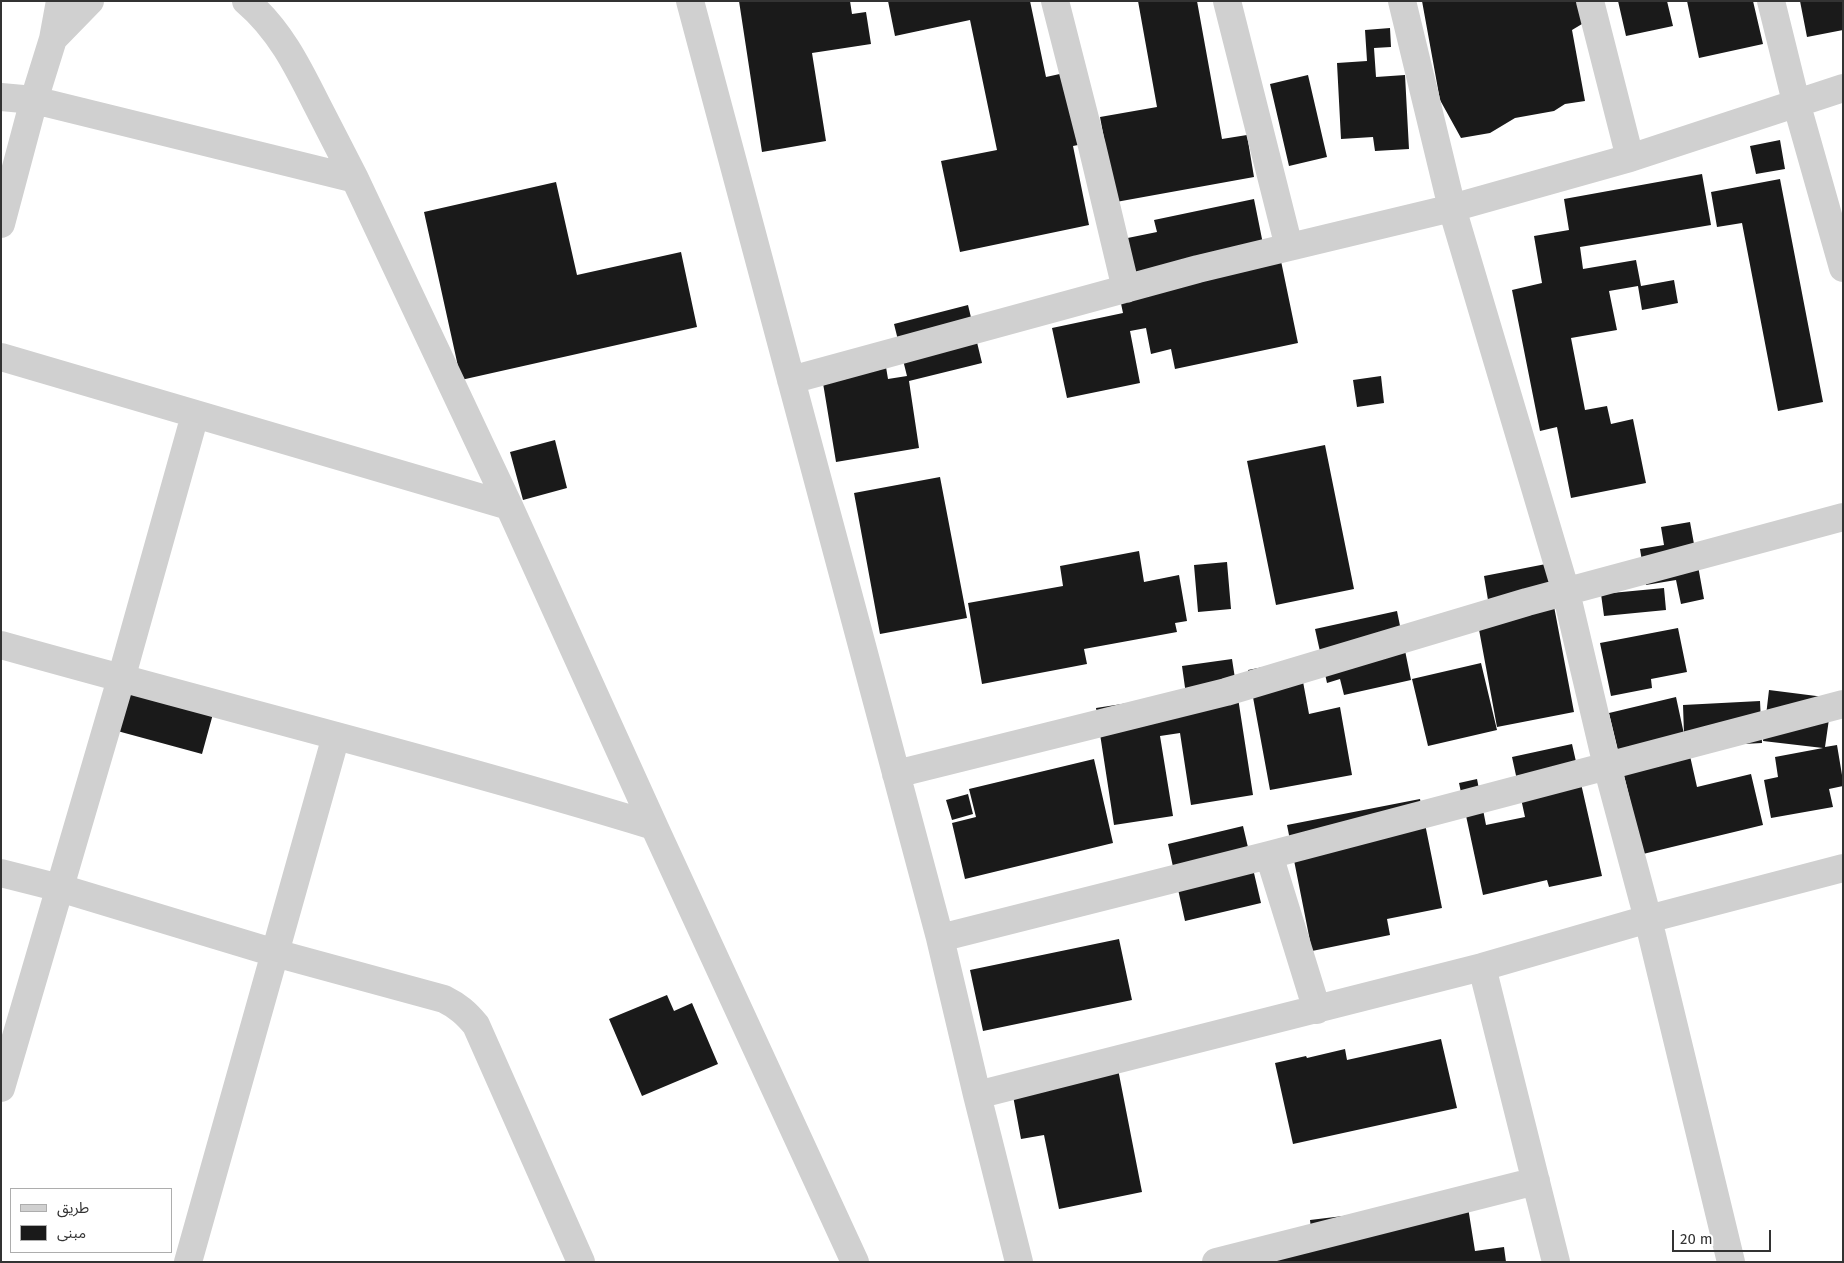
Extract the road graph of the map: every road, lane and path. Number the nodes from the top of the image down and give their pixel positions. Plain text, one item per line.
1 (60, 1) edge
2 (90, 1) edge
3 (690, 1) edge
4 (1055, 1) edge
5 (1227, 1) edge
6 (1402, 1) edge
7 (1590, 1) edge
8 (1771, 1) edge
9 (252, 4) edge
10 (53, 39) junction
11 (1843, 88) edge
12 (1, 97) edge
13 (34, 100) junction
14 (1796, 102) junction
15 (1630, 158) junction
16 (355, 179) junction
17 (1452, 208) junction
18 (1, 224) edge
19 (1289, 247) junction
20 (1843, 268) edge
21 (1126, 289) junction
22 (1, 357) edge
23 (791, 380) junction
24 (195, 415) junction
25 (509, 506) junction
26 (1843, 518) edge
27 (1566, 592) junction
28 (1, 645) edge
29 (121, 679) junction
30 (1843, 704) edge
31 (336, 736) junction
32 (1607, 766) junction
33 (896, 774) junction
34 (654, 826) junction
35 (1269, 855) junction
36 (1843, 868) edge
37 (1, 873) edge
38 (60, 888) junction
39 (1648, 919) junction
40 (940, 938) junction
41 (275, 953) junction
42 (1482, 967) junction
43 (1317, 1010) junction
44 (1, 1088) edge
45 (977, 1095) junction
46 (1536, 1181) junction
47 (188, 1262) edge
48 (581, 1262) edge
49 (855, 1262) edge
50 (1019, 1262) edge
51 (1216, 1262) edge
52 (1556, 1262) edge
53 (1731, 1262) edge

1 - 10 street
2 - 10 street
3 - 23 street
4 - 21 street
5 - 19 street
6 - 17 street
7 - 15 street
8 - 14 street
9 - 16 street
10 - 13 street
11 - 14 street
12 - 13 street
13 - 16 street
13 - 18 street
14 - 15 street
14 - 20 street
15 - 17 street
16 - 25 street
17 - 19 street
17 - 27 street
19 - 21 street
21 - 23 street
22 - 24 street
23 - 33 street
24 - 25 street
24 - 29 street
25 - 34 street
26 - 27 street
27 - 32 street
27 - 33 street
28 - 29 street
29 - 31 street
29 - 38 street
30 - 32 street
31 - 34 street
31 - 41 street
32 - 35 street
32 - 39 street
33 - 40 street
34 - 49 street
35 - 40 street
35 - 43 street
36 - 39 street
37 - 38 street
38 - 41 street
38 - 44 street
39 - 42 street
39 - 53 street
40 - 45 street
41 - 47 street
41 - 48 street
42 - 43 street
42 - 46 street
43 - 45 street
45 - 50 street
46 - 51 street
46 - 52 street

